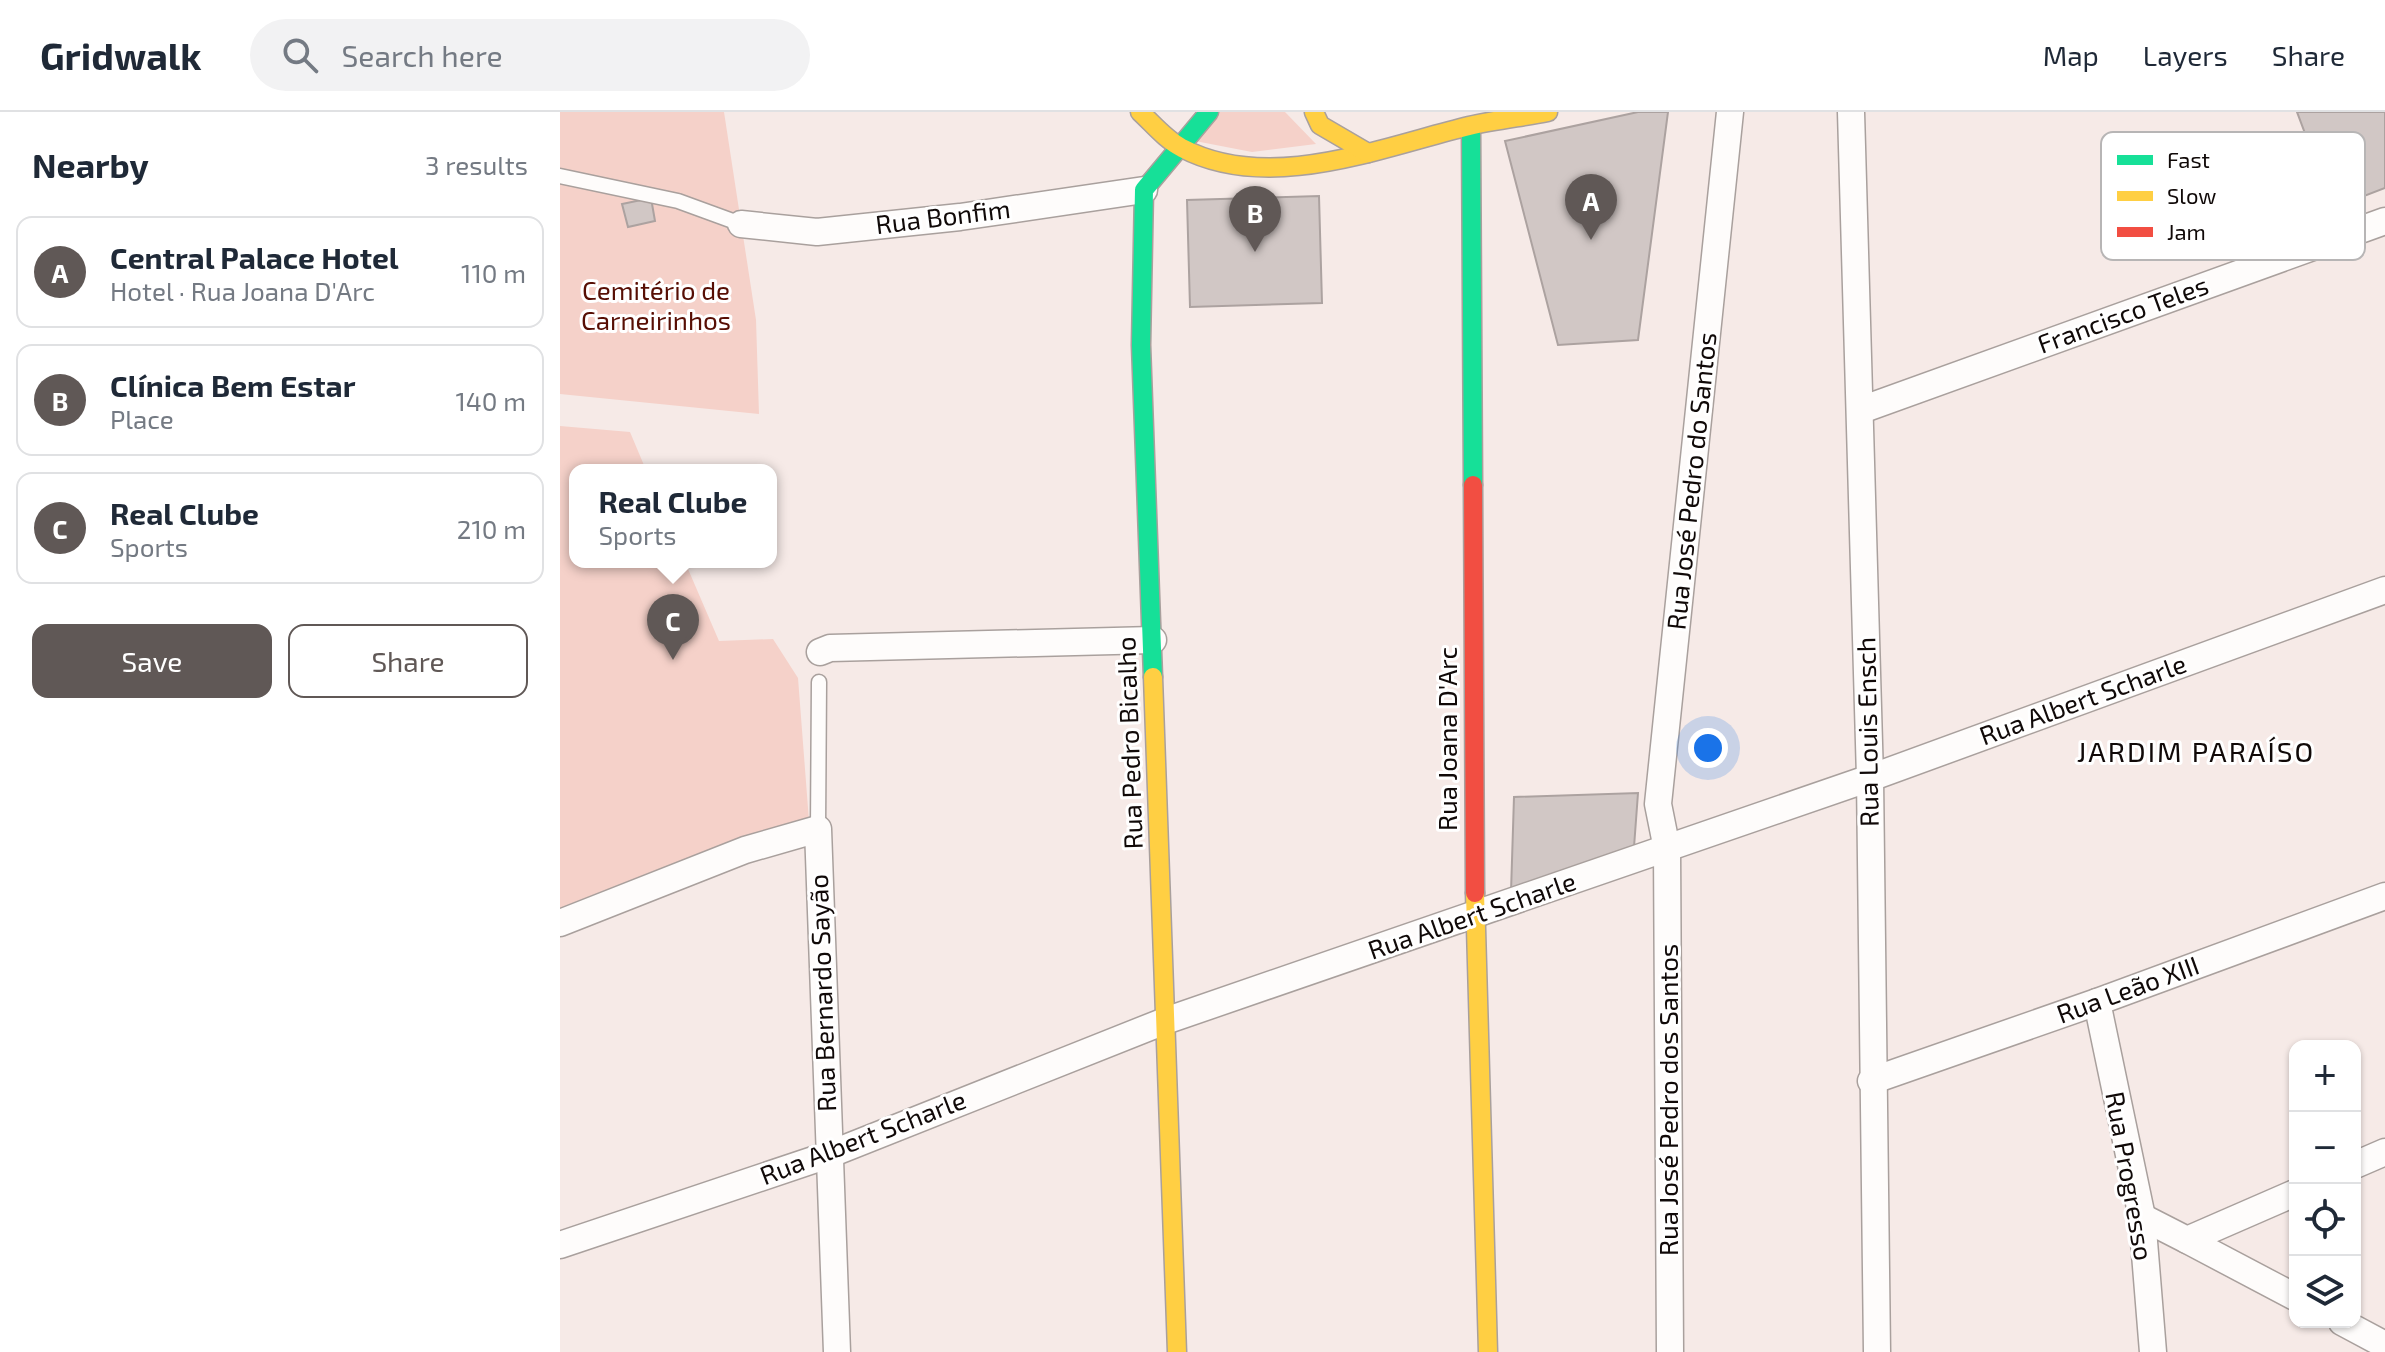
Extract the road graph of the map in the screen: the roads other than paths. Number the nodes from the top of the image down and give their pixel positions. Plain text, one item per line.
1 (1140, 112) edge
2 (1209, 112) edge
3 (1314, 112) edge
4 (1548, 112) edge
5 (1730, 112) edge
6 (1851, 112) edge
7 (1471, 126) junction
8 (1182, 148) junction
9 (1368, 153) junction
10 (560, 176) edge
11 (1144, 190) junction
12 (2385, 221) edge
13 (741, 224) joint
14 (2365, 228) edge
15 (2277, 260) edge
16 (1861, 410) junction
17 (2385, 590) edge
18 (1153, 640) junction
19 (820, 652) dead end
20 (819, 682) dead end
21 (1870, 778) junction
22 (818, 829) junction
23 (1667, 849) junction
24 (2385, 896) edge
25 (1475, 915) junction
26 (560, 923) edge
27 (2097, 1002) junction
28 (1165, 1021) junction
29 (1871, 1081) junction
30 (2385, 1152) edge
31 (828, 1155) junction
32 (2361, 1162) edge
33 (2289, 1196) edge
34 (2142, 1217) junction
35 (2187, 1240) junction
36 (560, 1245) edge
37 (2289, 1294) edge
38 (2353, 1328) edge
39 (2385, 1345) edge
40 (837, 1352) edge
41 (1177, 1352) edge
42 (1488, 1352) edge
43 (1670, 1352) edge
44 (1877, 1352) edge
45 (2153, 1352) edge

1 - 8 street
2 - 8 street
3 - 9 street
4 - 7 street
5 - 23 street, Rua José Pedro do Santos
6 - 16 street, Rua Louis Ensch
7 - 9 street
7 - 25 street, Rua Joana D'Arc
8 - 9 street
8 - 11 street
10 - 13 lane
11 - 13 street, Rua Bonfim
11 - 18 street, Rua Pedro Bicalho
12 - 14 street, Francisco Teles
15 - 16 street, Francisco Teles
16 - 21 street, Rua Louis Ensch
17 - 21 street, Rua Albert Scharle
18 - 19 street
18 - 28 street, Rua Pedro Bicalho
20 - 22 lane, Rua Bernardo Sayão
21 - 23 street, Rua Albert Scharle
21 - 29 street, Rua Louis Ensch
22 - 26 street
22 - 31 street, Rua Bernardo Sayão
23 - 25 street, Rua Albert Scharle
23 - 43 street, Rua José Pedro dos Santos
24 - 27 street, Rua Leão XIII
25 - 28 street, Rua Albert Scharle
25 - 42 street, Rua Joana D'Arc
27 - 29 street, Rua Leão XIII
27 - 34 street, Rua Progresso
28 - 31 street, Rua Albert Scharle
28 - 41 street, Rua Pedro Bicalho
29 - 44 street, Rua Louis Ensch
30 - 32 street
31 - 36 street, Rua Albert Scharle
31 - 40 street, Rua Bernardo Sayão
33 - 35 street
34 - 35 street
34 - 45 street, Rua Progresso
35 - 37 street
38 - 39 street

